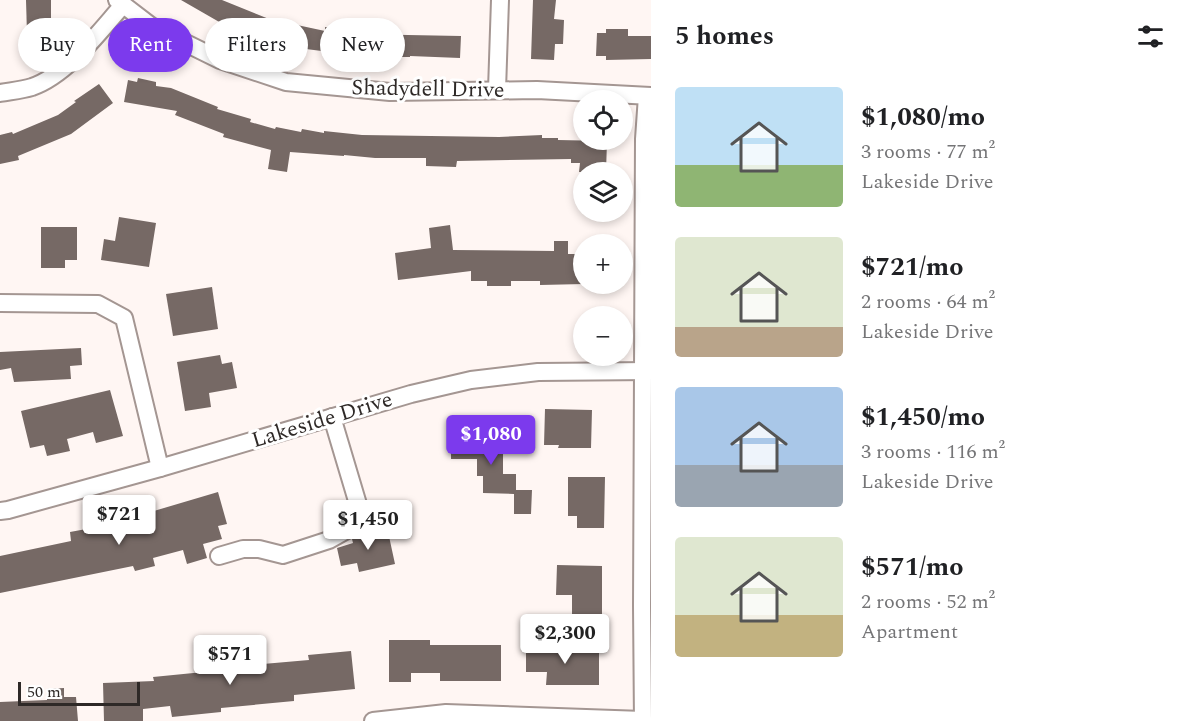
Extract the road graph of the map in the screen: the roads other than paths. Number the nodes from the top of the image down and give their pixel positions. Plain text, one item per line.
1 (500, 0) edge
2 (120, 3) edge
3 (497, 90) junction
4 (0, 93) edge
5 (649, 96) edge
6 (0, 303) edge
7 (647, 371) edge
8 (332, 417) junction
9 (160, 468) junction
10 (0, 511) edge
11 (219, 556) dead end
12 (643, 720) edge
13 (374, 721) edge

1 - 3 street
2 - 3 street, Shadydell Drive
2 - 4 street
3 - 5 street, Shadydell Drive
5 - 7 street
6 - 9 street
7 - 8 street, Lakeside Drive
7 - 12 street
8 - 9 street, Lakeside Drive
8 - 11 street
9 - 10 street, Lakeside Drive
12 - 13 street

